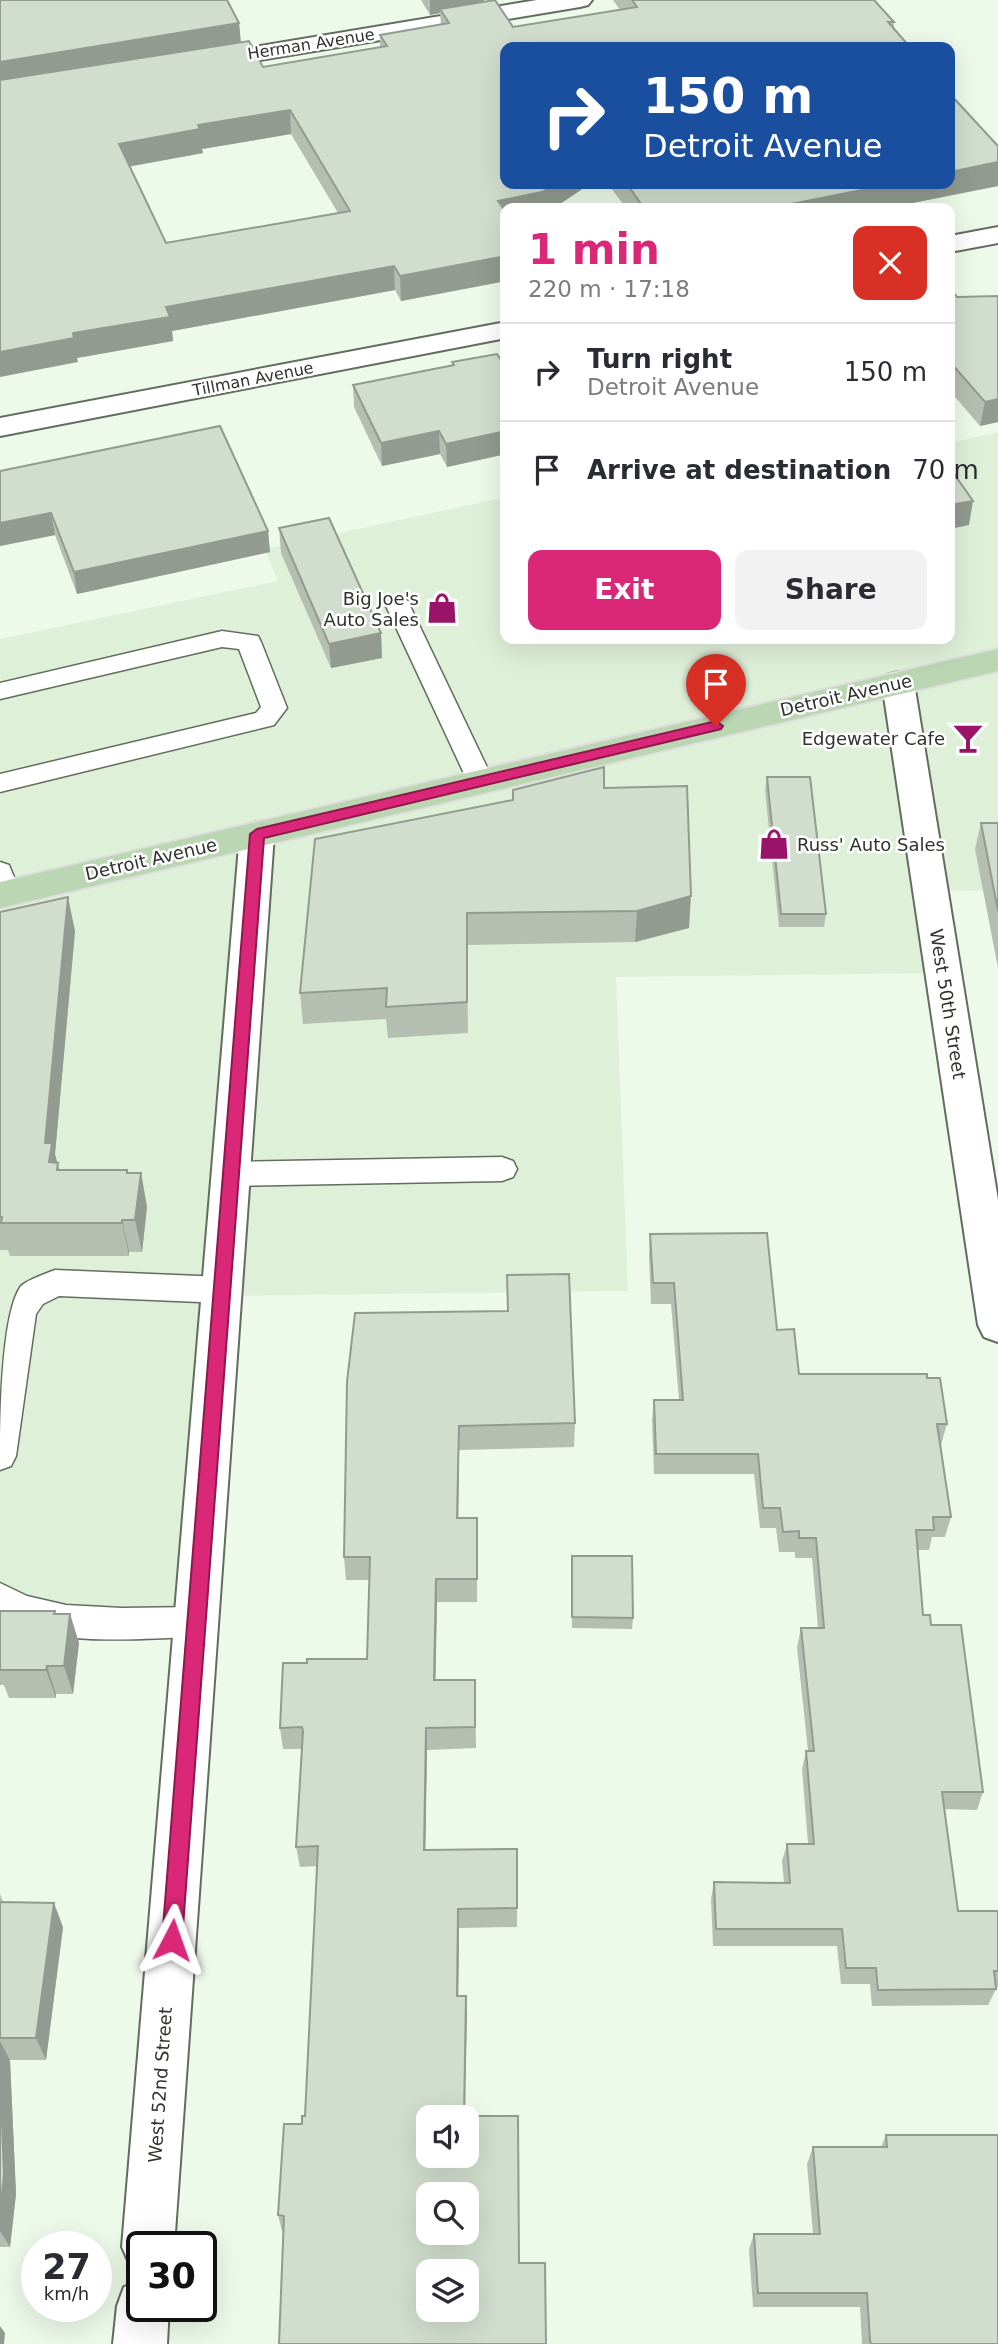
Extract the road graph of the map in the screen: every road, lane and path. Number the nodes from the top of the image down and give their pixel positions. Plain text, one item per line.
1 (580, 0) edge
2 (180, 66) edge
3 (998, 235) edge
4 (955, 243) edge
5 (500, 331) edge
6 (0, 427) edge
7 (398, 606) dead end
8 (998, 660) edge
9 (898, 683) junction
10 (0, 691) edge
11 (0, 782) edge
12 (481, 782) junction
13 (257, 834) junction
14 (2, 887) edge
15 (502, 1169) dead end
16 (233, 1174) junction
17 (223, 1290) junction
18 (998, 1325) edge
19 (0, 1455) edge
20 (0, 1598) edge
21 (197, 1622) junction
22 (149, 2231) edge
23 (142, 2322) edge
24 (140, 2344) edge

1 - 2 street, Herman Avenue
3 - 4 street
5 - 6 street, Tillman Avenue
7 - 12 lane
8 - 9 main road, Detroit Avenue
9 - 12 main road, Detroit Avenue
9 - 18 street, West 50th Street
10 - 11 lane
12 - 13 main road, Detroit Avenue
13 - 14 main road, Detroit Avenue
13 - 16 street, West 52nd Street
15 - 16 lane
16 - 17 street, West 52nd Street
17 - 19 lane
17 - 21 street, West 52nd Street
20 - 21 lane
21 - 22 street, West 52nd Street
23 - 24 street

